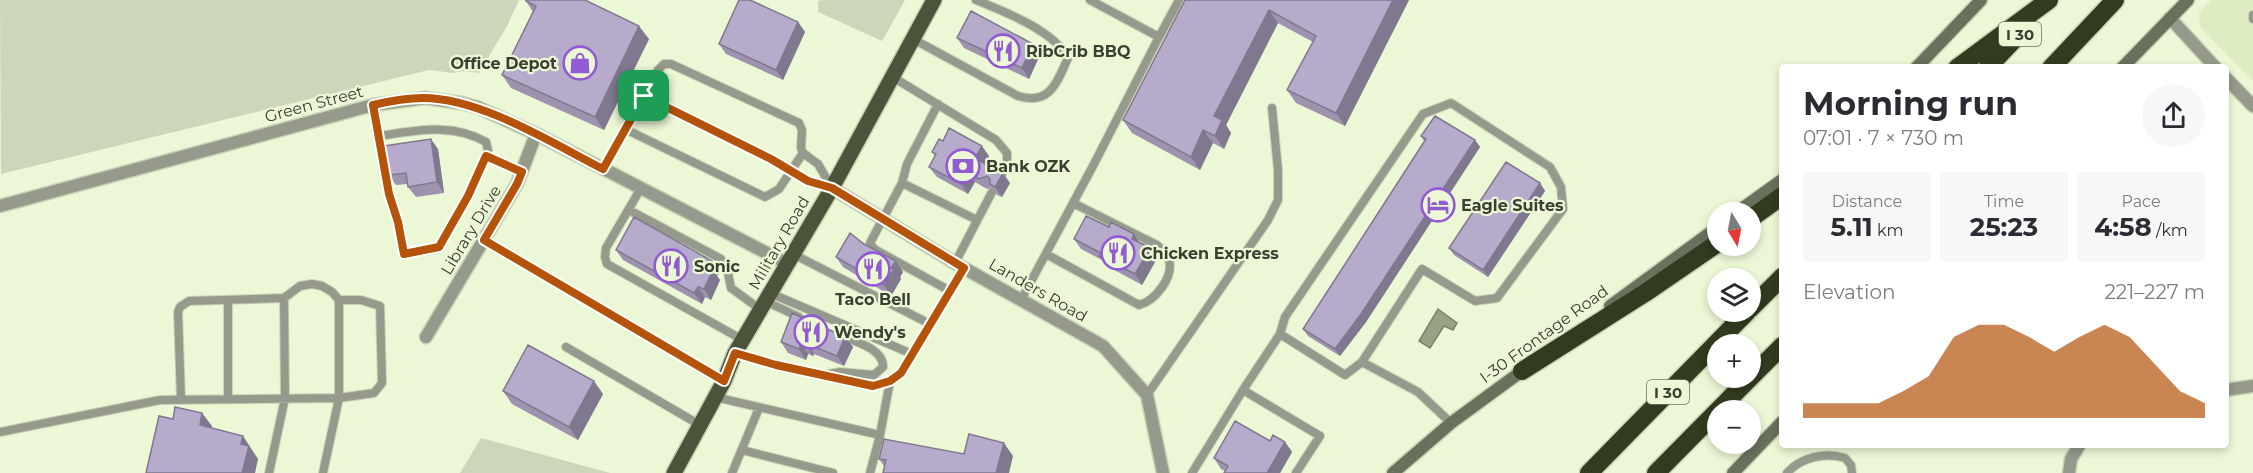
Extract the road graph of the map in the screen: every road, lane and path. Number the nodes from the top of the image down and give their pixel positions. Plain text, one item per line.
1 (934, 0) edge
2 (976, 0) edge
3 (1090, 0) edge
4 (1179, 0) edge
5 (1981, 0) edge
6 (2050, 0) edge
7 (2115, 0) edge
8 (2188, 0) edge
9 (991, 3) edge
10 (2170, 18) junction
11 (1160, 37) junction
12 (913, 39) junction
13 (1920, 64) edge
14 (1962, 64) edge
15 (1991, 64) edge
16 (2054, 64) edge
17 (2126, 64) edge
18 (2212, 64) edge
19 (891, 76) junction
20 (2229, 81) edge
21 (644, 96) junction
22 (938, 104) junction
23 (373, 105) junction
24 (2253, 106) edge
25 (1272, 108) dead end
26 (625, 129) junction
27 (536, 134) junction
28 (378, 136) junction
29 (803, 153) junction
30 (486, 156) junction
31 (603, 169) junction
32 (791, 171) junction
33 (522, 172) junction
34 (1000, 178) edge
35 (1779, 182) edge
36 (902, 183) junction
37 (641, 188) junction
38 (832, 188) junction
39 (992, 192) edge
40 (1779, 198) edge
41 (1751, 202) edge
42 (1073, 203) junction
43 (0, 206) edge
44 (629, 210) junction
45 (1761, 211) edge
46 (885, 219) junction
47 (977, 220) junction
48 (1707, 235) edge
49 (484, 240) junction
50 (1707, 251) edge
51 (1046, 254) junction
52 (790, 259) junction
53 (959, 266) junction
54 (1779, 280) edge
55 (950, 291) junction
56 (284, 298) junction
57 (1761, 298) edge
58 (228, 300) junction
59 (339, 300) junction
60 (1021, 300) junction
61 (765, 301) junction
62 (810, 321) edge
63 (1737, 322) edge
64 (930, 324) junction
65 (826, 329) edge
66 (1280, 334) junction
67 (426, 337) dead end
68 (566, 347) dead end
69 (739, 347) junction
70 (1779, 349) edge
71 (912, 354) junction
72 (1362, 362) junction
73 (1761, 367) edge
74 (1522, 370) junction
75 (823, 376) junction
76 (724, 381) junction
77 (890, 381) junction
78 (2253, 386) edge
79 (1740, 388) edge
80 (1243, 390) junction
81 (2229, 390) edge
82 (1147, 395) junction
83 (715, 397) junction
84 (285, 398) junction
85 (339, 398) junction
86 (181, 399) junction
87 (228, 399) junction
88 (759, 408) junction
89 (1451, 423) junction
90 (700, 424) junction
91 (1779, 425) edge
92 (0, 432) edge
93 (880, 435) junction
94 (2078, 448) edge
95 (742, 450) junction
96 (269, 473) edge
97 (323, 473) edge
98 (674, 473) edge
99 (732, 473) edge
100 (833, 473) edge
101 (870, 473) edge
102 (1163, 473) edge
103 (1192, 473) edge
104 (1296, 473) edge
105 (1394, 473) edge
106 (1589, 473) edge
107 (1656, 473) edge
108 (1733, 473) edge
109 (1786, 473) edge
110 (1852, 473) edge
111 (2069, 473) edge

1 - 12 main road, Military Road
2 - 9 lane
3 - 11 lane
4 - 11 lane
5 - 13 main road
6 - 14 highway
6 - 15 highway, I 30
7 - 16 highway, I 30
8 - 10 main road
9 - 12 lane
10 - 17 main road
10 - 18 street
11 - 42 lane
12 - 19 main road, Military Road
19 - 22 lane
19 - 38 main road, Military Road
20 - 24 street
21 - 26 lane
21 - 29 lane
21 - 32 lane
22 - 34 lane
22 - 36 lane
23 - 27 street, Green Street
23 - 28 lane
23 - 43 street, Green Street
25 - 82 lane
26 - 31 lane
26 - 32 lane
27 - 31 street, Green Street
27 - 33 street, Library Drive
28 - 30 lane
28 - 30 lane
29 - 32 lane
29 - 38 lane
30 - 33 lane
31 - 37 street, Green Street
32 - 38 lane
33 - 49 street, Library Drive
35 - 41 main road
36 - 46 lane
36 - 47 lane
37 - 44 lane
37 - 52 street, Green Street
38 - 46 street, Landers Road
38 - 52 main road, Military Road
39 - 47 lane
40 - 45 highway
42 - 51 lane
42 - 51 lane
44 - 61 lane
44 - 69 lane
46 - 53 street, Landers Road
46 - 55 lane
47 - 53 lane
48 - 74 main road, I-30 Frontage Road
49 - 67 street, Library Drive
49 - 76 lane
50 - 74 highway
51 - 60 lane
52 - 61 main road, Military Road
52 - 64 lane
53 - 55 lane
53 - 60 street, Landers Road
54 - 57 highway, I 30
55 - 64 lane
56 - 58 lane
56 - 59 lane
56 - 84 lane
58 - 86 lane
58 - 87 lane
59 - 85 lane
59 - 85 lane
60 - 82 street, Landers Road
61 - 62 lane
61 - 69 main road, Military Road
61 - 71 lane
63 - 106 highway, I 30
64 - 71 lane
65 - 75 lane
66 - 72 lane
66 - 72 lane
66 - 80 lane
68 - 90 lane
69 - 75 lane
69 - 76 main road, Military Road
70 - 73 highway
71 - 77 lane
72 - 89 lane
74 - 89 main road, I-30 Frontage Road
75 - 77 lane
76 - 83 main road, Military Road
77 - 93 lane
78 - 81 street
79 - 107 highway
80 - 103 lane
80 - 104 lane
82 - 102 street
83 - 88 lane
83 - 90 main road, Military Road
84 - 85 lane
84 - 87 lane
84 - 96 lane
85 - 97 lane
86 - 87 lane
86 - 92 lane
88 - 93 lane
88 - 95 lane
89 - 105 main road, I-30 Frontage Road
90 - 98 main road, Military Road
91 - 108 main road
93 - 101 lane
94 - 111 street
95 - 99 lane
95 - 100 lane
109 - 110 lane

